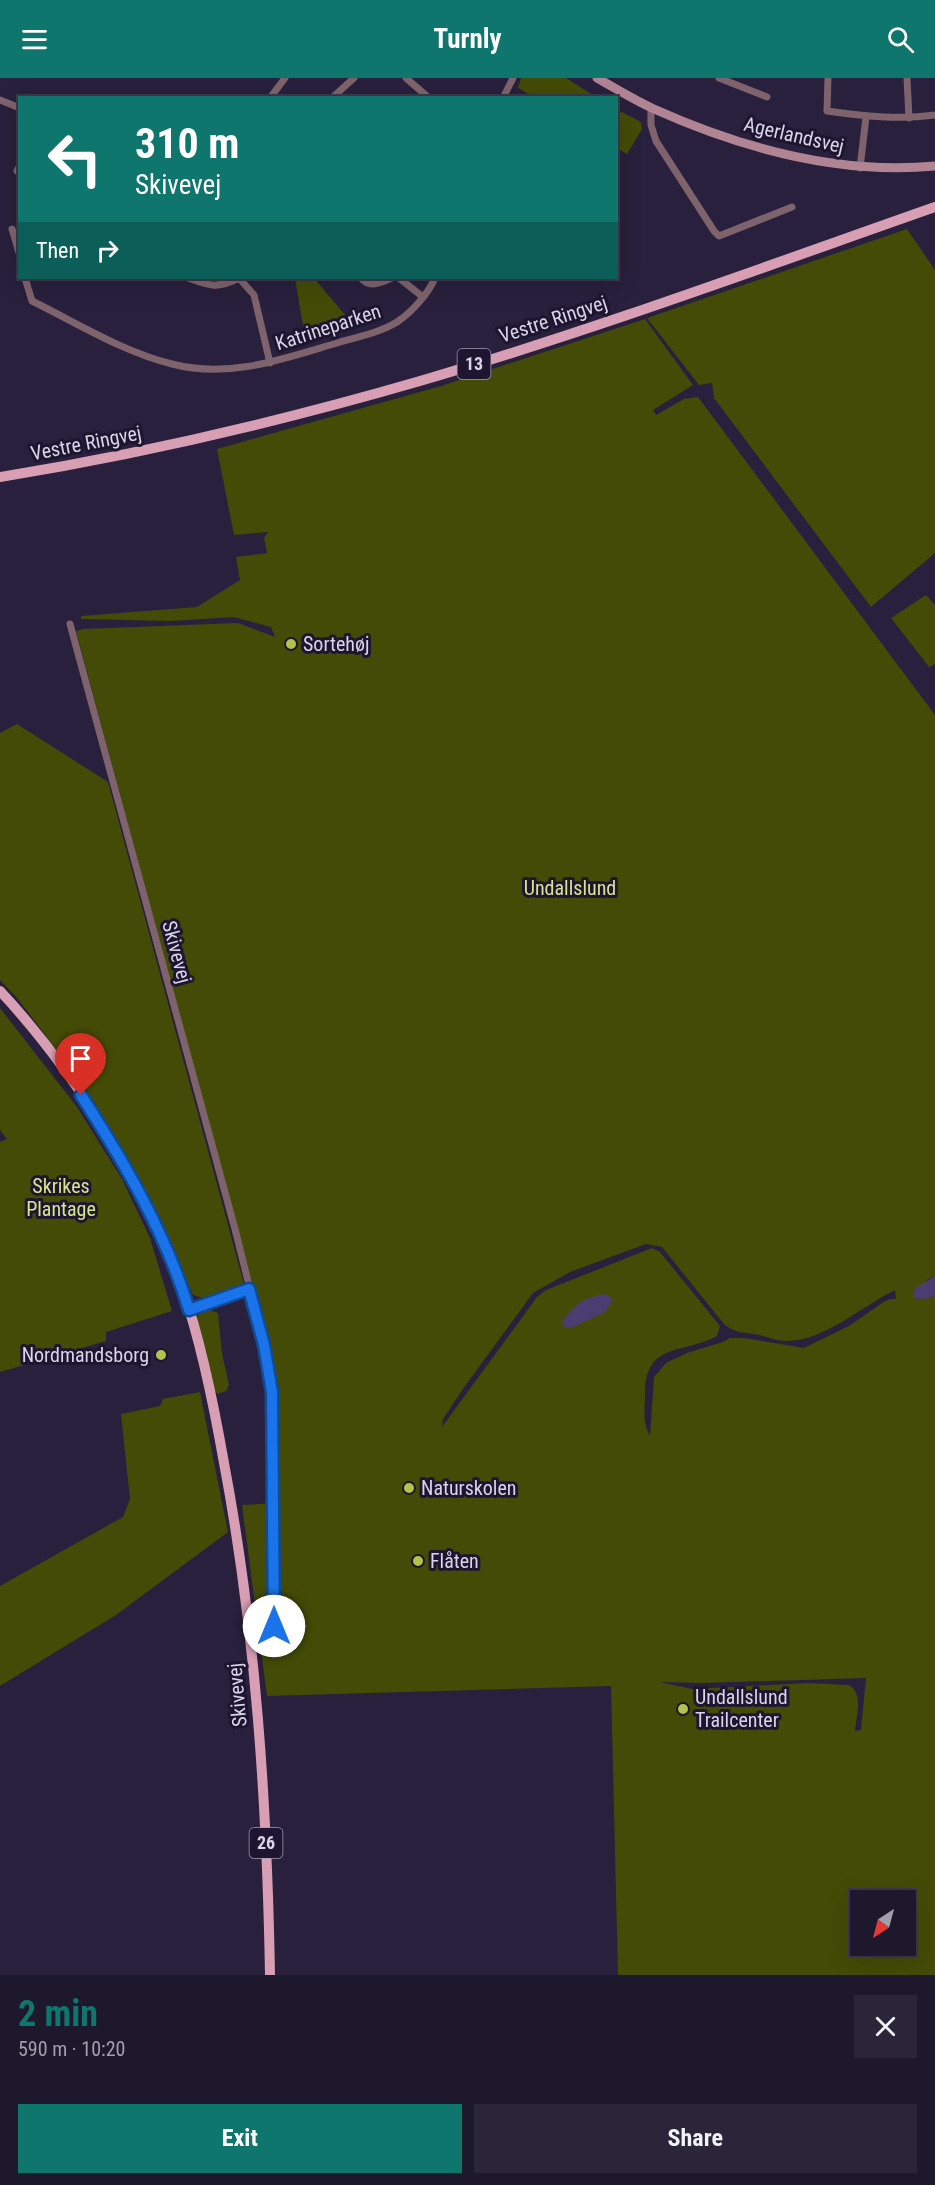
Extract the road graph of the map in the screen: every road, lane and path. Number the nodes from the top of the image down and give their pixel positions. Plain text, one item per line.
1 (285, 78) edge
2 (354, 78) edge
3 (406, 78) edge
4 (513, 78) edge
5 (597, 78) edge
6 (719, 78) edge
7 (828, 78) edge
8 (907, 78) edge
9 (736, 81) edge
10 (272, 96) edge
11 (334, 96) edge
12 (427, 96) edge
13 (504, 96) edge
14 (767, 97) dead end
15 (0, 100) edge
16 (18, 107) edge
17 (651, 108) junction
18 (935, 115) edge
19 (866, 117) junction
20 (909, 118) junction
21 (935, 166) edge
22 (860, 168) junction
23 (792, 207) dead end
24 (935, 207) edge
25 (12, 229) dead end
26 (18, 251) edge
27 (25, 279) edge
28 (191, 279) edge
29 (237, 279) edge
30 (240, 279) edge
31 (362, 279) edge
32 (389, 279) edge
33 (400, 279) edge
34 (434, 279) edge
35 (423, 297) junction
36 (270, 363) junction
37 (0, 477) edge
38 (70, 624) dead end
39 (0, 991) edge
40 (249, 1289) junction
41 (189, 1310) junction
42 (274, 1626) dead end
43 (270, 1975) edge

1 - 10 street
2 - 11 street
3 - 12 street
4 - 13 street
5 - 17 street, Agerlandsvej
6 - 9 street
7 - 19 street
8 - 20 street
9 - 14 street
15 - 16 street
17 - 22 street, Agerlandsvej
17 - 23 street
18 - 20 street
19 - 20 street
19 - 22 street
21 - 22 street, Agerlandsvej
24 - 37 main road, Vestre Ringvej / 13
25 - 26 street
27 - 36 street, Katrineparken
28 - 29 street
30 - 36 street
31 - 32 street, Katrineparken
33 - 35 street
34 - 35 street, Katrineparken
35 - 36 street, Katrineparken
38 - 40 street, Skivevej
39 - 41 main road, Skivevej / 26
40 - 41 street
40 - 42 street, Skivevej
41 - 43 main road, Skivevej / 26

